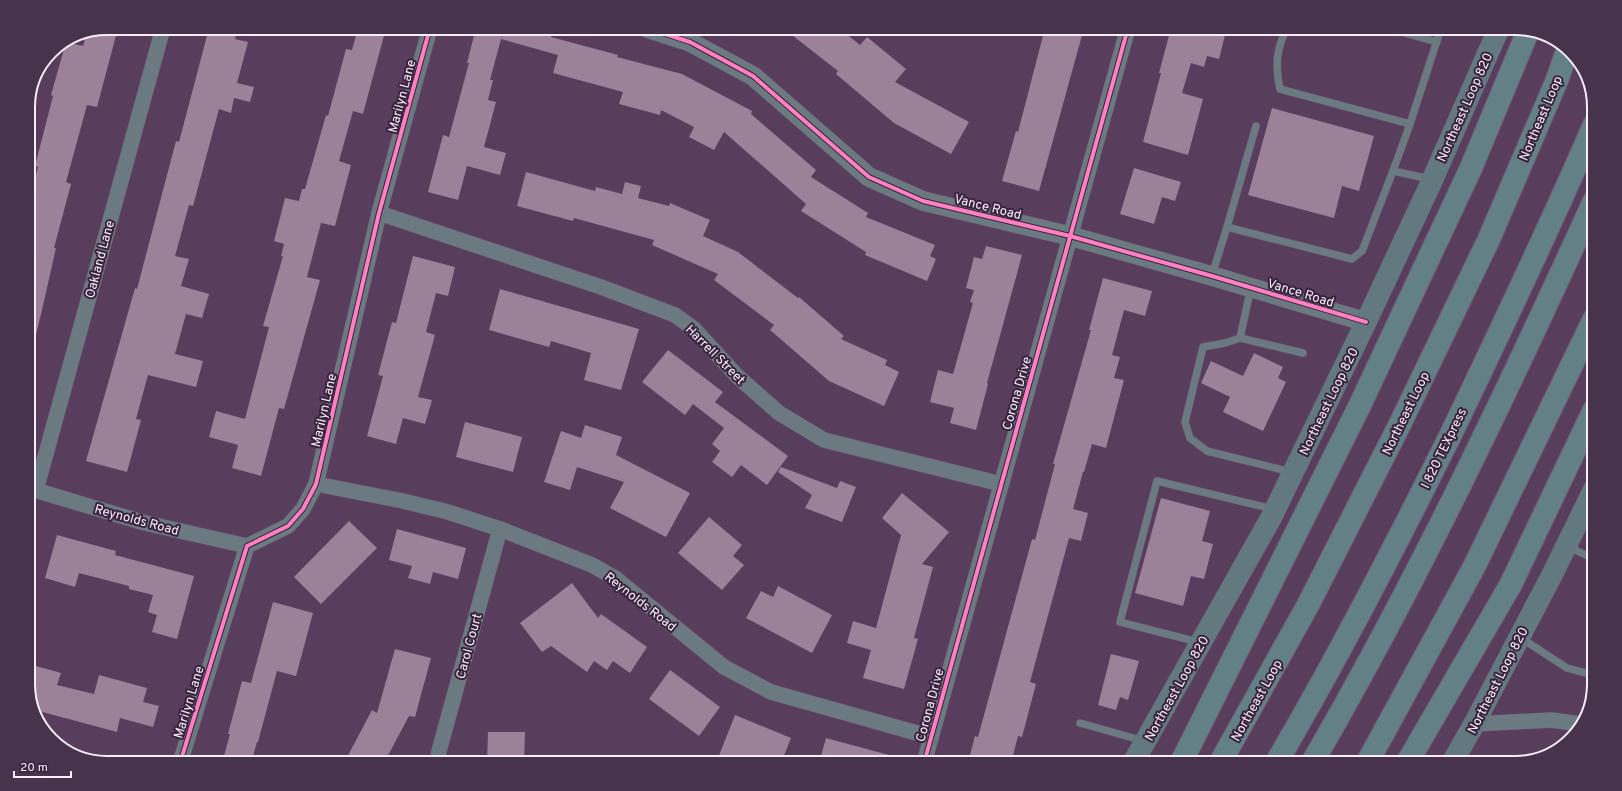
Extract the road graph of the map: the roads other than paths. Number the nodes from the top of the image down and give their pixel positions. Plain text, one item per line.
1 (161, 35) edge
2 (428, 35) edge
3 (668, 35) edge
4 (1126, 35) edge
5 (1284, 35) edge
6 (1412, 35) edge
7 (1439, 35) edge
8 (1496, 35) edge
9 (1526, 36) edge
10 (1437, 42) junction
11 (1565, 56) edge
12 (1568, 59) edge
13 (1557, 80) junction
14 (1410, 124) junction
15 (1256, 126) dead end
16 (1587, 141) edge
17 (1393, 171) junction
18 (1432, 180) junction
19 (379, 213) junction
20 (1587, 216) edge
21 (1227, 227) junction
22 (1070, 236) junction
23 (1212, 276) junction
24 (1251, 287) junction
25 (1366, 322) junction
26 (1587, 333) edge
27 (1240, 338) junction
28 (1303, 353) dead end
29 (1587, 425) edge
30 (1293, 472) junction
31 (35, 478) edge
32 (316, 484) junction
33 (1000, 484) junction
34 (35, 490) edge
35 (1587, 504) edge
36 (1275, 510) junction
37 (500, 529) junction
38 (247, 546) junction
39 (1567, 546) junction
40 (1587, 556) edge
41 (1519, 637) junction
42 (1201, 643) junction
43 (1587, 673) edge
44 (1080, 723) dead end
45 (1575, 723) edge
46 (1474, 724) junction
47 (931, 737) junction
48 (1146, 742) junction
49 (182, 756) edge
50 (438, 756) edge
51 (926, 756) edge
52 (1137, 756) edge
53 (1184, 756) edge
54 (1224, 756) edge
55 (1280, 756) edge
56 (1316, 756) edge
57 (1371, 756) edge
58 (1411, 756) edge
59 (1456, 756) edge

1 - 31 street, Oakland Lane
2 - 19 street, Marilyn Lane
3 - 22 street, Vance Road
4 - 22 street, Corona Drive
5 - 14 lane
6 - 10 lane
7 - 10 lane
8 - 18 main road, Northeast Loop 820
9 - 53 highway
10 - 14 lane
11 - 13 highway, Northeast Loop
12 - 13 highway
13 - 54 highway, Northeast Loop
14 - 17 lane
15 - 21 lane
16 - 55 highway, I 820 TEXpress
17 - 18 lane
17 - 21 lane
18 - 25 main road, Northeast Loop 820
19 - 32 street, Marilyn Lane
19 - 33 street, Harrell Street
20 - 56 highway
21 - 23 lane
22 - 23 street, Vance Road
22 - 33 street, Corona Drive
23 - 24 street, Vance Road
24 - 25 street, Vance Road
24 - 27 lane
25 - 30 main road, Northeast Loop 820
26 - 57 highway
27 - 28 lane
27 - 30 lane
29 - 58 highway
30 - 36 main road, Northeast Loop 820
32 - 37 street, Reynolds Road
32 - 38 street, Marilyn Lane
33 - 47 street, Corona Drive
34 - 38 street, Reynolds Road
35 - 39 main road, Northeast Loop 820
36 - 42 main road, Northeast Loop 820
36 - 42 lane
37 - 47 street, Reynolds Road
37 - 50 street, Carol Court
38 - 49 street, Marilyn Lane
39 - 40 lane
39 - 41 main road, Northeast Loop 820
41 - 43 lane
41 - 46 main road, Northeast Loop 820
42 - 48 main road, Northeast Loop 820
44 - 48 lane
45 - 46 street
46 - 59 main road, Northeast Loop 820
47 - 51 street, Corona Drive
48 - 52 main road, Northeast Loop 820

